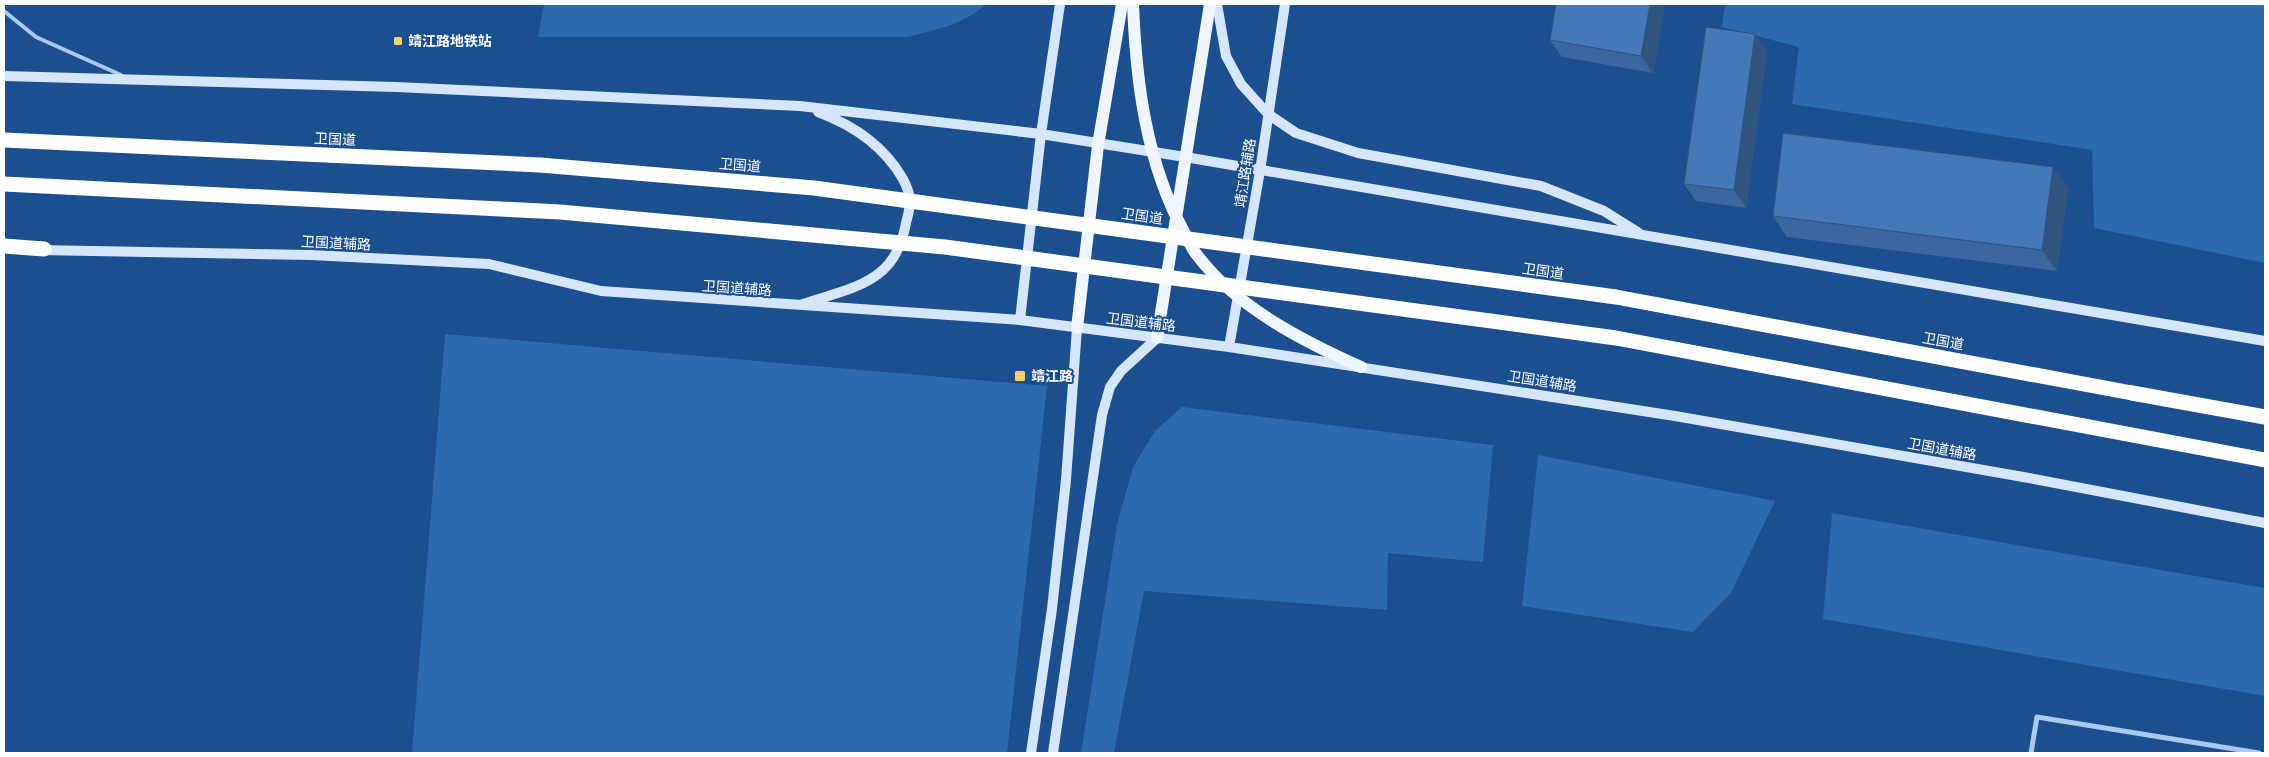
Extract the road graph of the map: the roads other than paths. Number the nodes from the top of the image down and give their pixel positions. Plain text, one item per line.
1 (1060, 4) edge
2 (1122, 4) edge
3 (1133, 4) edge
4 (1210, 4) edge
5 (1217, 4) edge
6 (1285, 4) edge
7 (4, 12) edge
8 (4, 76) edge
9 (130, 79) junction
10 (800, 106) junction
11 (1268, 114) junction
12 (1041, 134) junction
13 (4, 140) edge
14 (1098, 145) junction
15 (1153, 153) junction
16 (1185, 157) junction
17 (1260, 171) junction
18 (4, 184) edge
19 (1176, 217) junction
20 (1644, 236) junction
21 (4, 246) edge
22 (44, 249) junction
23 (4, 251) edge
24 (1238, 297) junction
25 (797, 306) junction
26 (1020, 320) junction
27 (1077, 328) junction
28 (1157, 338) junction
29 (2265, 341) edge
30 (1229, 347) junction
31 (1361, 367) junction
32 (2265, 417) edge
33 (2265, 460) edge
34 (2265, 523) edge
35 (1031, 753) edge
36 (1052, 753) edge
37 (2031, 753) edge
38 (2259, 753) edge

1 - 12 main road
2 - 14 main road
3 - 15 main road
4 - 16 main road
5 - 11 main road
6 - 11 main road, 靖江路辅路
7 - 9 lane
8 - 9 main road
9 - 10 main road
10 - 12 main road
10 - 25 main road
11 - 17 main road, 靖江路辅路
11 - 20 main road
12 - 14 main road
12 - 26 main road
13 - 32 highway, 卫国道, bridge
14 - 15 main road
14 - 27 main road
15 - 16 main road
15 - 19 main road
16 - 17 main road
16 - 19 main road
17 - 20 main road
17 - 24 main road, 靖江路辅路
18 - 33 highway, bridge
19 - 24 main road
19 - 28 main road
20 - 29 main road
21 - 22 highway
22 - 23 main road, 卫国道辅路
22 - 25 main road, 卫国道辅路
24 - 30 main road, 靖江路辅路
24 - 31 main road
25 - 26 main road, 卫国道辅路
26 - 27 main road, 卫国道辅路
27 - 28 main road, 卫国道辅路
27 - 35 main road
28 - 30 main road, 卫国道辅路
28 - 36 main road
30 - 31 main road, 卫国道辅路
31 - 34 main road, 卫国道辅路
37 - 38 street

